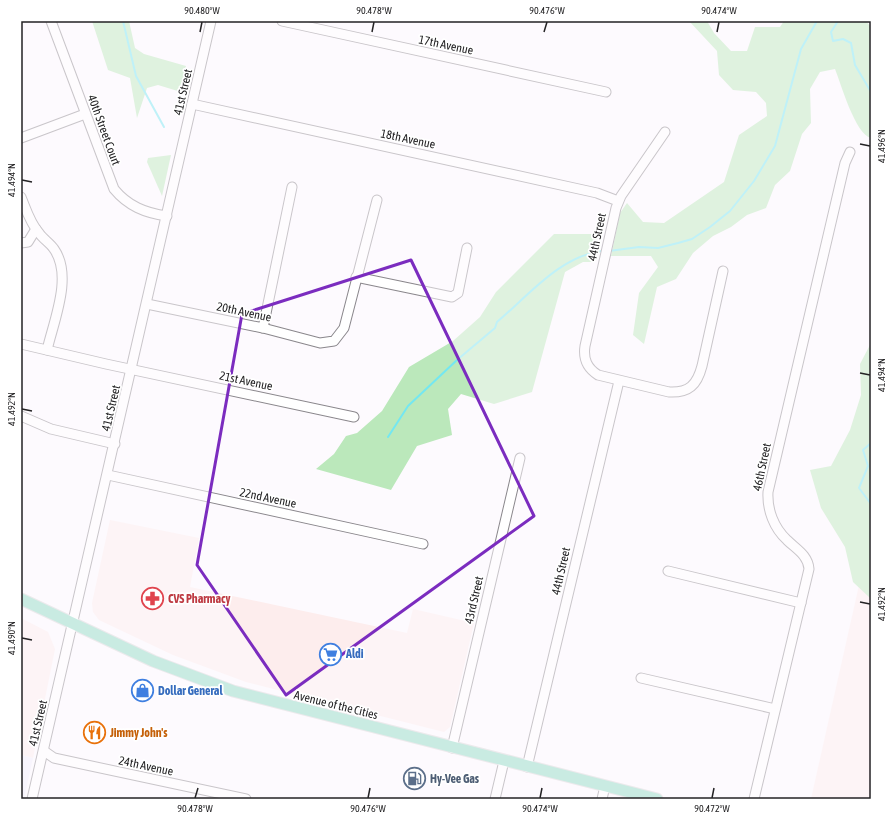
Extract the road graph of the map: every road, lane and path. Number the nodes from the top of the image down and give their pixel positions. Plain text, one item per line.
1 (51, 21) edge
2 (211, 21) edge
3 (282, 21) edge
4 (606, 92) dead end
5 (192, 104) junction
6 (85, 114) junction
7 (665, 132) dead end
8 (21, 138) edge
9 (850, 152) dead end
10 (292, 187) dead end
11 (21, 197) edge
12 (377, 200) dead end
13 (618, 201) junction
14 (167, 216) junction
15 (25, 217) edge
16 (36, 230) junction
17 (21, 243) edge
18 (467, 248) dead end
19 (723, 271) dead end
20 (356, 278) junction
21 (147, 304) junction
22 (263, 328) junction
23 (21, 344) edge
24 (47, 350) junction
25 (132, 369) junction
26 (619, 381) junction
27 (21, 416) edge
28 (354, 417) dead end
29 (115, 444) junction
30 (520, 458) dead end
31 (108, 475) junction
32 (423, 544) dead end
33 (668, 571) dead end
34 (21, 599) edge
35 (801, 603) junction
36 (74, 624) junction
37 (641, 678) dead end
38 (775, 709) junction
39 (452, 748) junction
40 (44, 751) junction
41 (504, 761) junction
42 (527, 767) junction
43 (605, 786) junction
44 (32, 799) edge
45 (246, 799) edge
46 (495, 799) edge
47 (602, 799) edge
48 (657, 799) edge
49 (754, 799) edge

1 - 6 street, 40th Street Court
2 - 5 street, 41st Street
3 - 4 street, 17th Avenue
5 - 13 street, 18th Avenue
5 - 14 street, 41st Street
6 - 8 street
6 - 14 street, 40th Street Court
7 - 13 street, 44th Street
9 - 35 street, 46th Street
10 - 22 street
11 - 15 street
12 - 20 street
13 - 26 street, 44th Street
14 - 21 street, 41st Street
15 - 16 street
16 - 17 street
16 - 24 street
18 - 20 street
19 - 26 street
20 - 22 street, 20th Avenue
21 - 22 street, 20th Avenue
21 - 25 street, 41st Street
23 - 24 street, 21st Avenue
24 - 25 street, 21st Avenue
25 - 28 street, 21st Avenue
25 - 29 street, 41st Street
26 - 42 street, 44th Street
27 - 29 street
29 - 31 street, 41st Street
30 - 39 street, 43rd Street
31 - 32 street, 22nd Avenue
31 - 36 street, 41st Street
33 - 35 street
34 - 36 main road, Avenue of the Cities
35 - 38 street, 46th Street
36 - 39 main road, Avenue of the Cities
36 - 40 street, 41st Street
37 - 38 street
38 - 49 street, 46th Street
39 - 41 main road, Avenue of the Cities
40 - 44 street, 41st Street
40 - 45 street, 24th Avenue
41 - 42 main road, Avenue of the Cities
41 - 46 street
42 - 43 main road, Avenue of the Cities
43 - 47 street
43 - 48 main road, Avenue of the Cities

